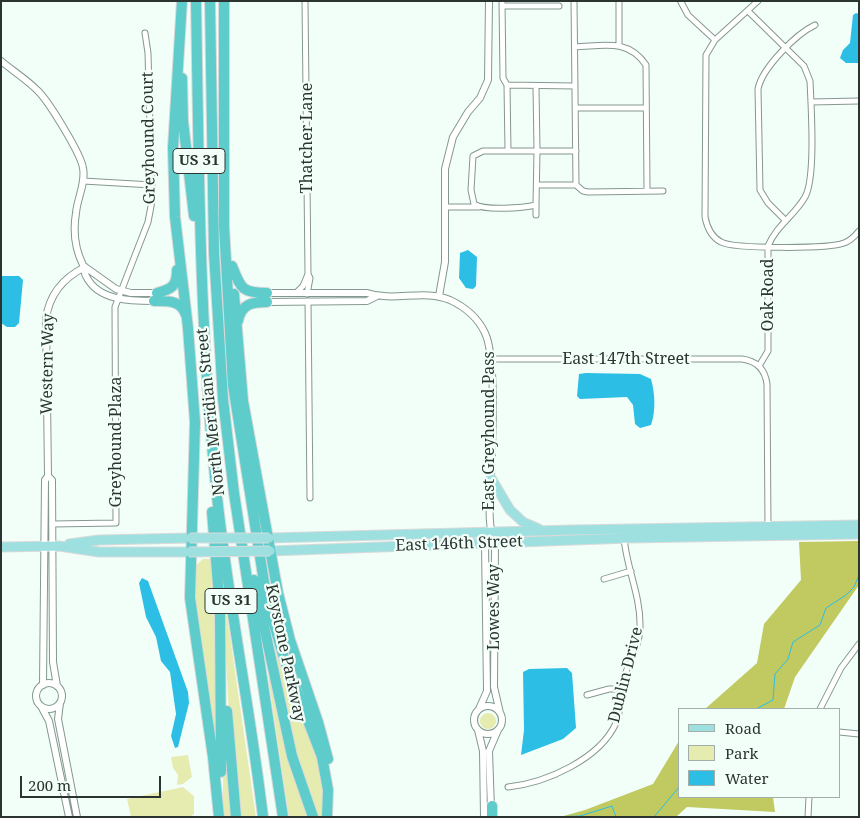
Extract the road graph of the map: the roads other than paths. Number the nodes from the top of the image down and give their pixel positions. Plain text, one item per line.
1 (182, 1) edge
2 (196, 1) edge
3 (210, 1) edge
4 (224, 1) edge
5 (305, 1) edge
6 (574, 1) edge
7 (619, 1) edge
8 (758, 1) edge
9 (488, 2) edge
10 (681, 2) edge
11 (502, 4) edge
12 (559, 6) dead end
13 (748, 11) junction
14 (181, 20) junction
15 (815, 25) dead end
16 (145, 33) dead end
17 (715, 40) junction
18 (575, 46) junction
19 (619, 46) junction
20 (786, 48) junction
21 (1, 61) edge
22 (507, 85) junction
23 (575, 86) junction
24 (536, 87) junction
25 (859, 101) edge
26 (811, 102) junction
27 (575, 108) junction
28 (646, 108) junction
29 (508, 151) junction
30 (536, 151) junction
31 (576, 151) junction
32 (225, 158) junction
33 (83, 181) junction
34 (536, 185) junction
35 (576, 185) junction
36 (152, 186) junction
37 (647, 191) junction
38 (663, 191) dead end
39 (536, 205) junction
40 (444, 207) junction
41 (482, 207) junction
42 (536, 215) dead end
43 (785, 220) junction
44 (859, 231) edge
45 (177, 234) junction
46 (768, 246) junction
47 (232, 266) junction
48 (85, 267) junction
49 (308, 274) junction
50 (120, 291) junction
51 (296, 293) junction
52 (307, 294) junction
53 (377, 296) junction
54 (439, 296) junction
55 (156, 297) junction
56 (117, 298) junction
57 (267, 298) junction
58 (308, 302) junction
59 (203, 320) junction
60 (188, 328) junction
61 (491, 359) junction
62 (239, 360) junction
63 (759, 366) junction
64 (207, 384) junction
65 (48, 476) junction
66 (491, 478) junction
67 (234, 493) junction
68 (310, 498) dead end
69 (52, 524) junction
70 (859, 525) edge
71 (544, 530) junction
72 (768, 530) junction
73 (490, 532) junction
74 (624, 533) junction
75 (859, 534) edge
76 (190, 538) junction
77 (269, 538) junction
78 (485, 544) junction
79 (495, 544) junction
80 (52, 546) junction
81 (1, 547) edge
82 (270, 551) junction
83 (189, 552) junction
84 (631, 571) junction
85 (604, 579) dead end
86 (44, 602) junction
87 (221, 638) junction
88 (859, 644) edge
89 (53, 649) junction
90 (43, 685) junction
91 (57, 686) junction
92 (622, 689) junction
93 (587, 695) dead end
94 (60, 703) junction
95 (41, 706) junction
96 (821, 708) edge
97 (479, 709) junction
98 (500, 713) junction
99 (478, 730) junction
100 (498, 730) junction
101 (840, 732) edge
102 (859, 734) edge
103 (508, 788) dead end
104 (809, 798) edge
105 (492, 813) edge
106 (69, 817) edge
107 (77, 817) edge
108 (219, 817) edge
109 (236, 817) edge
110 (263, 817) edge
111 (283, 817) edge
112 (313, 817) edge
113 (328, 817) edge
114 (484, 817) edge
115 (808, 817) edge

1 - 14 highway
2 - 59 highway, North Meridian Street / US 31
3 - 67 highway, North Meridian Street / US 31
4 - 32 highway
5 - 49 street, Thatcher Lane
6 - 18 street
7 - 19 street
8 - 13 street, Oak Road
9 - 40 street
10 - 17 street
11 - 12 street
11 - 22 street
13 - 17 street, Oak Road
13 - 20 street
14 - 45 highway
14 - 59 highway
15 - 20 street
16 - 36 street, Greyhound Court
17 - 46 street, Oak Road
18 - 19 street
18 - 23 street
19 - 28 street
20 - 26 street
20 - 43 street
21 - 33 street
22 - 24 street
22 - 29 street
23 - 24 street
23 - 27 street
24 - 30 street
25 - 26 street
26 - 43 street
27 - 28 street
27 - 31 street
28 - 37 street
29 - 30 street
29 - 41 street
30 - 31 street
30 - 34 street
31 - 35 street
32 - 47 highway
32 - 113 highway
33 - 36 street
33 - 48 street
34 - 35 street
34 - 39 street
35 - 37 street
36 - 50 street, Greyhound Court
37 - 38 street
39 - 41 street
39 - 42 street
40 - 41 street
40 - 54 street
43 - 46 street
44 - 46 street
45 - 55 highway
45 - 60 highway
46 - 63 street, Oak Road
47 - 57 highway
47 - 62 highway
48 - 50 street
48 - 56 street
48 - 65 street, Western Way
49 - 51 street
49 - 52 street, Thatcher Lane
50 - 55 street
50 - 56 street, Greyhound Court
51 - 52 street, East Greyhound Pass
51 - 57 street, East Greyhound Pass
52 - 53 street, East Greyhound Pass
53 - 54 street, East Greyhound Pass
53 - 58 street, East Greyhound Pass
54 - 61 street, East Greyhound Pass
55 - 56 street
55 - 60 highway
56 - 69 street, Greyhound Plaza
57 - 58 street, East Greyhound Pass
57 - 62 highway
58 - 68 street
59 - 64 highway, North Meridian Street / US 31
60 - 76 highway
61 - 63 street, East 147th Street
61 - 66 street, East Greyhound Pass
62 - 77 highway
63 - 72 street
64 - 87 highway
64 - 110 highway, North Meridian Street / US 31
65 - 69 street, Western Way
65 - 80 street, Western Way
66 - 71 main road
66 - 73 street, East Greyhound Pass
67 - 111 highway, North Meridian Street / US 31
67 - 112 highway, Keystone Parkway
69 - 80 street, Western Way
70 - 72 main road, East 146th Street
71 - 73 main road, East 146th Street
71 - 74 main road, East 146th Street
72 - 74 main road, East 146th Street
72 - 75 main road, East 146th Street
73 - 77 main road, East 146th Street
73 - 78 street, Lowes Way
73 - 79 street, Lowes Way
74 - 79 main road, East 146th Street
74 - 84 street, Dublin Drive
76 - 77 main road, East 146th Street, bridge
76 - 80 main road, East 146th Street
76 - 83 highway
77 - 82 highway
78 - 79 main road, East 146th Street
78 - 82 main road, East 146th Street
78 - 97 street, Lowes Way
79 - 98 street, Lowes Way
80 - 81 main road, East 146th Street
80 - 83 main road, East 146th Street
80 - 86 street
80 - 89 street
82 - 83 main road, East 146th Street, bridge
82 - 113 highway
83 - 108 highway
84 - 85 street
84 - 92 street, Dublin Drive
86 - 89 street
86 - 90 street
87 - 108 highway
87 - 109 highway
88 - 96 street
89 - 91 street
90 - 91 street
90 - 95 street
91 - 94 street
92 - 93 street
92 - 103 street, Dublin Drive
94 - 95 street
94 - 107 street
95 - 106 street
97 - 98 street
97 - 99 street, Lowes Way
98 - 100 street, Lowes Way
99 - 100 street
99 - 114 street, Lowes Way
100 - 105 street, Lowes Way
101 - 102 street
104 - 115 street

